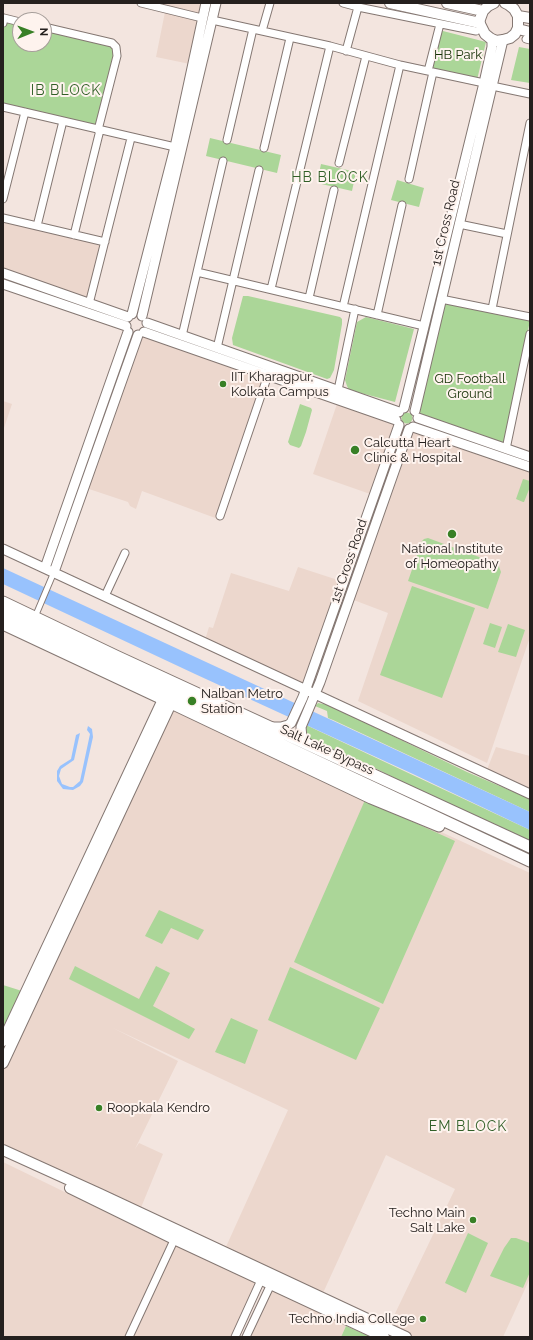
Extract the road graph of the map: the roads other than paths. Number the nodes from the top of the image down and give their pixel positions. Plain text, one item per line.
1 (142, 3) edge
2 (206, 3) edge
3 (216, 3) edge
4 (270, 3) edge
5 (343, 3) edge
6 (390, 3) edge
7 (447, 3) edge
8 (494, 3) edge
9 (508, 4) edge
10 (358, 6) junction
11 (483, 11) junction
12 (518, 16) junction
13 (202, 18) junction
14 (530, 18) edge
15 (12, 20) edge
16 (212, 20) junction
17 (3, 23) edge
18 (440, 24) junction
19 (478, 27) junction
20 (52, 29) edge
21 (253, 29) junction
22 (518, 29) junction
23 (262, 32) junction
24 (529, 37) edge
25 (290, 38) junction
26 (492, 39) junction
27 (503, 40) junction
28 (330, 46) junction
29 (346, 51) junction
30 (366, 56) junction
31 (400, 65) junction
32 (430, 72) junction
33 (488, 84) junction
34 (530, 94) edge
35 (3, 107) edge
36 (187, 111) junction
37 (25, 112) junction
38 (63, 121) junction
39 (530, 123) edge
40 (99, 130) junction
41 (131, 138) junction
42 (228, 140) dead end
43 (175, 147) junction
44 (264, 148) dead end
45 (222, 161) dead end
46 (339, 164) dead end
47 (259, 170) dead end
48 (171, 176) junction
49 (409, 179) dead end
50 (334, 190) dead end
51 (3, 199) edge
52 (460, 199) junction
53 (402, 205) dead end
54 (3, 218) edge
55 (459, 224) junction
56 (37, 226) junction
57 (507, 234) junction
58 (74, 235) junction
59 (105, 242) junction
60 (440, 262) junction
61 (450, 264) junction
62 (197, 272) junction
63 (3, 274) edge
64 (233, 281) junction
65 (3, 284) edge
66 (271, 290) junction
67 (309, 298) junction
68 (441, 299) junction
69 (89, 304) junction
70 (343, 307) junction
71 (355, 309) junction
72 (492, 309) junction
73 (377, 314) junction
74 (530, 317) edge
75 (128, 322) junction
76 (143, 326) junction
77 (424, 326) junction
78 (530, 334) edge
79 (182, 336) junction
80 (217, 348) junction
81 (274, 374) junction
82 (338, 390) junction
83 (400, 416) junction
84 (414, 421) junction
85 (506, 449) junction
86 (530, 457) edge
87 (530, 467) edge
88 (376, 491) junction
89 (386, 494) junction
90 (220, 516) dead end
91 (3, 549) edge
92 (125, 553) dead end
93 (45, 568) junction
94 (54, 572) junction
95 (105, 596) junction
96 (3, 602) edge
97 (3, 614) edge
98 (329, 622) junction
99 (3, 624) edge
100 (30, 626) junction
101 (339, 627) junction
102 (304, 693) junction
103 (169, 697) junction
104 (314, 698) junction
105 (270, 726) junction
106 (253, 731) junction
107 (238, 735) junction
108 (308, 744) junction
109 (382, 791) junction
110 (530, 794) edge
111 (393, 807) junction
112 (472, 821) junction
113 (468, 835) junction
114 (530, 846) edge
115 (530, 861) edge
116 (530, 868) edge
117 (22, 1013) junction
118 (3, 1041) edge
119 (3, 1063) edge
120 (3, 1150) edge
121 (3, 1155) edge
122 (176, 1235) junction
123 (234, 1262) junction
124 (261, 1280) junction
125 (271, 1284) junction
126 (129, 1337) edge
127 (235, 1337) edge
128 (246, 1337) edge
129 (384, 1337) edge
130 (406, 1337) edge

1 - 13 street
2 - 13 street
3 - 16 street
4 - 23 street
5 - 10 street
6 - 19 main road
7 - 11 main road
8 - 11 main road
9 - 12 main road
10 - 18 street
10 - 29 street
11 - 19 main road
12 - 14 main road
12 - 22 main road
13 - 36 street
15 - 17 street
16 - 21 street
16 - 36 street
18 - 19 street
18 - 32 street
19 - 26 main road
20 - 40 street
21 - 23 street
21 - 42 street
22 - 24 main road
22 - 27 main road
23 - 25 street
25 - 28 street
25 - 44 street
26 - 27 main road
26 - 33 street, 1st Cross Road
27 - 33 street, 1st Cross Road
28 - 29 street
28 - 66 street
29 - 30 street
30 - 31 street
30 - 46 street
31 - 32 street
31 - 70 street
32 - 33 street
32 - 49 street
33 - 34 street
33 - 52 street, 1st Cross Road
35 - 37 street
36 - 43 street
36 - 48 street
37 - 38 street
37 - 51 street
38 - 40 street
38 - 56 street
39 - 57 street
40 - 41 street
40 - 58 street
41 - 43 street
41 - 59 street
43 - 48 street
45 - 62 street
47 - 64 street
48 - 75 street
48 - 76 street
50 - 67 street
52 - 55 street, 1st Cross Road
52 - 60 street, 1st Cross Road
53 - 73 street
54 - 56 street
55 - 57 street
55 - 61 street, 1st Cross Road
56 - 58 street
57 - 72 street
58 - 59 street
59 - 69 street
60 - 61 street
60 - 77 street, 1st Cross Road
61 - 68 street, 1st Cross Road
62 - 64 street
62 - 79 street
63 - 69 street
64 - 66 street
64 - 80 street
65 - 75 street
66 - 67 street
67 - 70 street
68 - 72 street
68 - 84 street, 1st Cross Road
69 - 75 street
70 - 71 street
71 - 73 street
71 - 82 street
72 - 74 street
73 - 77 street
75 - 76 street
75 - 76 street
75 - 93 street
76 - 79 street
76 - 81 street
76 - 94 street
77 - 83 street, 1st Cross Road
78 - 85 street
79 - 80 street
80 - 81 street
81 - 82 street
81 - 83 street
81 - 90 street
82 - 83 street
83 - 84 street
83 - 84 street
83 - 88 street, 1st Cross Road
84 - 85 street
84 - 87 street
84 - 89 street, 1st Cross Road
85 - 86 street
88 - 89 street
88 - 98 street, 1st Cross Road
89 - 101 street, 1st Cross Road
91 - 93 street
92 - 95 street
93 - 94 street
94 - 95 street
94 - 100 street
95 - 102 street
96 - 100 main road, Salt Lake Bypass
97 - 100 main road, Salt Lake Bypass
98 - 101 street
98 - 102 street, 1st Cross Road
99 - 100 main road, Salt Lake Bypass
100 - 103 main road, Salt Lake Bypass
100 - 105 main road, Salt Lake Bypass
101 - 104 street, 1st Cross Road
102 - 104 street
102 - 105 street, 1st Cross Road
103 - 106 main road, Salt Lake Bypass
103 - 107 main road, Salt Lake Bypass
103 - 117 main road
104 - 108 street, 1st Cross Road
104 - 110 street
105 - 108 main road, Salt Lake Bypass
106 - 107 main road
106 - 109 main road, Salt Lake Bypass
107 - 111 main road, Salt Lake Bypass
108 - 112 main road, Salt Lake Bypass
109 - 111 main road
109 - 113 main road, Salt Lake Bypass
111 - 113 main road, Salt Lake Bypass
112 - 113 main road
112 - 114 main road, Salt Lake Bypass
113 - 115 main road, Salt Lake Bypass
113 - 116 main road, Salt Lake Bypass
117 - 118 main road
117 - 119 main road
120 - 122 main road
121 - 122 main road
122 - 123 main road
122 - 126 street
123 - 124 main road
123 - 130 main road
124 - 125 main road
124 - 127 street
125 - 128 street
125 - 129 main road

